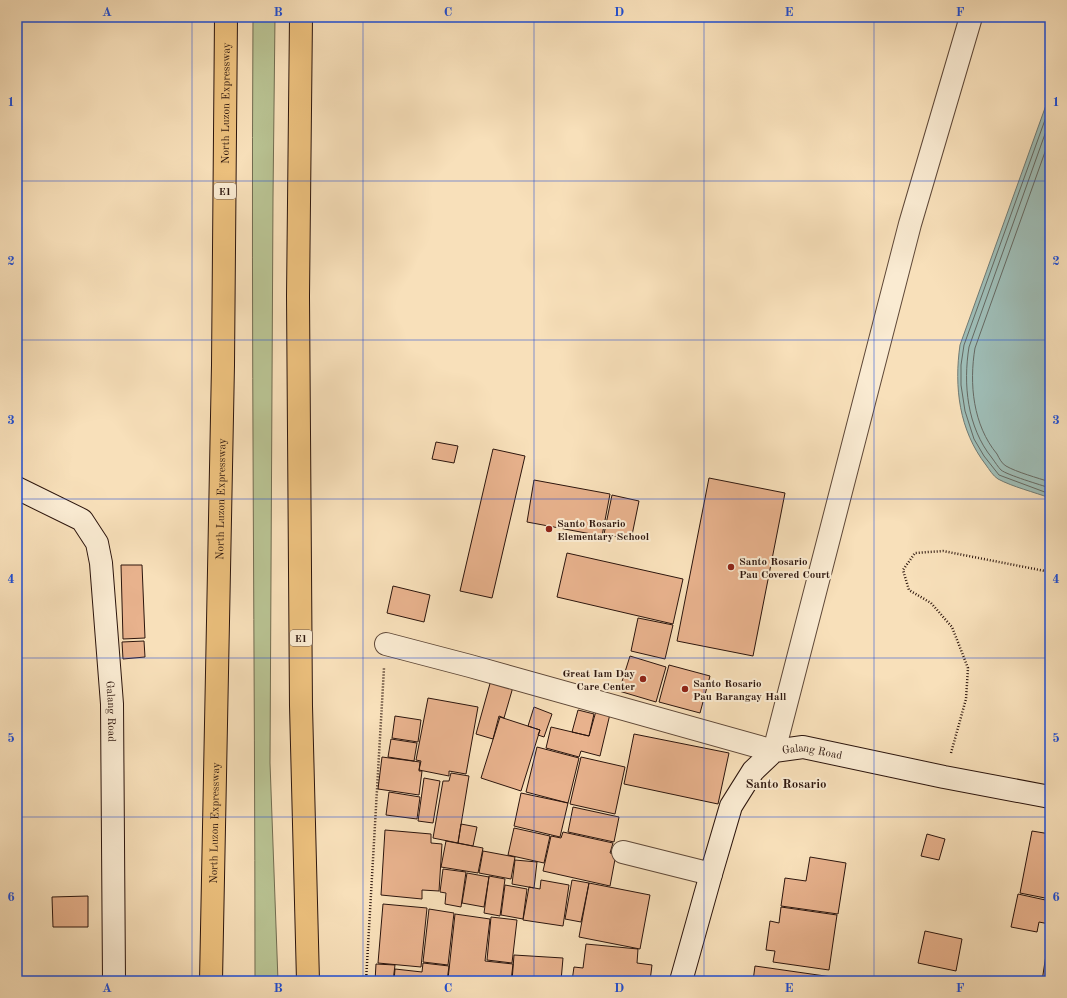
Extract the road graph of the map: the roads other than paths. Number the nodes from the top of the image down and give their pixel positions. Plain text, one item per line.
1 (226, 17) edge
2 (301, 17) edge
3 (971, 17) edge
4 (17, 488) edge
5 (386, 644) road end
6 (774, 751) junction
7 (1050, 797) edge
8 (624, 852) dead end
9 (711, 874) junction
10 (114, 981) edge
11 (211, 981) edge
12 (308, 981) edge
13 (681, 981) edge

1 - 11 highway, North Luzon Expressway / E1
2 - 12 highway, E1
3 - 6 street
4 - 10 street, Galang Road
5 - 6 street
6 - 7 street, Galang Road
6 - 9 street, Galang Road
8 - 9 street
9 - 13 street, Galang Road

